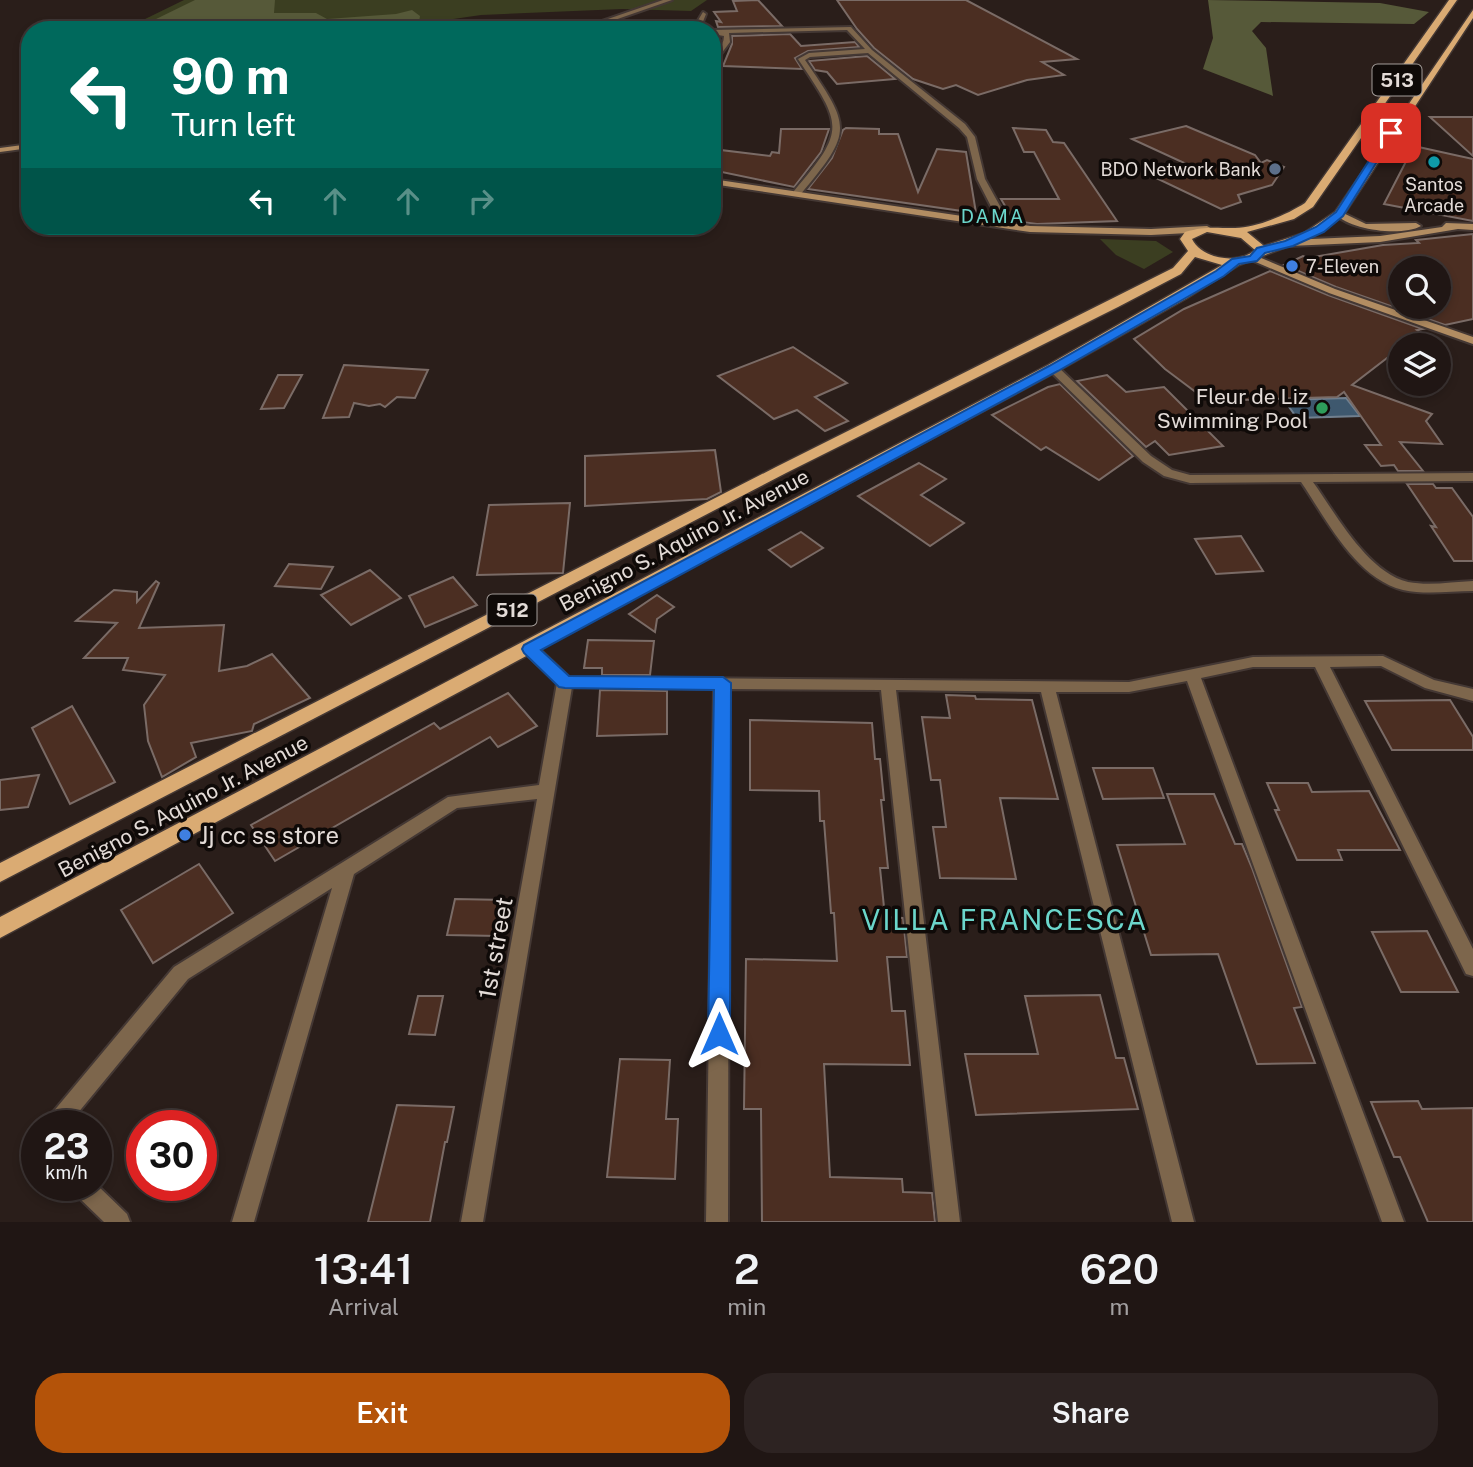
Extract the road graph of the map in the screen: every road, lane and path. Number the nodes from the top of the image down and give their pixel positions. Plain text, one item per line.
1 (669, 0) edge
2 (1453, 0) edge
3 (1473, 12) edge
4 (703, 14) dead end
5 (606, 21) edge
6 (701, 21) edge
7 (723, 33) joint
8 (721, 50) edge
9 (870, 51) junction
10 (21, 147) edge
11 (0, 150) edge
12 (1355, 161) junction
13 (721, 182) edge
14 (797, 193) junction
15 (1339, 214) junction
16 (1006, 226) junction
17 (1456, 227) junction
18 (1473, 227) edge
19 (1207, 229) junction
20 (1152, 232) junction
21 (1234, 232) junction
22 (1289, 243) junction
23 (1190, 248) junction
24 (1257, 254) junction
25 (1235, 261) junction
26 (1473, 341) edge
27 (1053, 368) junction
28 (958, 401) junction
29 (1473, 477) edge
30 (1306, 480) junction
31 (1473, 586) edge
32 (530, 649) junction
33 (1320, 662) junction
34 (1192, 674) junction
35 (565, 682) junction
36 (723, 683) junction
37 (888, 684) junction
38 (1047, 686) junction
39 (1471, 698) edge
40 (547, 792) junction
41 (346, 870) junction
42 (0, 873) edge
43 (0, 928) edge
44 (1473, 968) edge
45 (67, 1110) edge
46 (98, 1201) edge
47 (119, 1222) edge
48 (243, 1222) edge
49 (472, 1222) edge
50 (717, 1222) edge
51 (949, 1222) edge
52 (1183, 1222) edge
53 (1393, 1222) edge

1 - 5 street
2 - 12 main road, 513
3 - 12 main road, 513
4 - 6 street
7 - 8 street
7 - 9 street
9 - 14 street
9 - 16 street
10 - 11 main road
12 - 15 main road, 513
12 - 21 main road, 513
13 - 14 main road
14 - 16 main road
15 - 17 main road
15 - 22 main road, 513
16 - 20 main road
17 - 18 main road
17 - 22 main road
19 - 20 main road
19 - 21 main road
19 - 23 main road, 512
20 - 23 main road
21 - 24 main road
22 - 24 main road, 513
23 - 25 main road, 512
23 - 28 main road, Benigno S. Aquino Jr. Avenue / 512
24 - 25 main road, 512
24 - 26 main road
25 - 27 main road, Benigno S. Aquino Jr. Avenue / 512
27 - 28 main road, Benigno S. Aquino Jr. Avenue / 512
27 - 30 street
28 - 32 main road, Benigno S. Aquino Jr. Avenue / 512
28 - 42 main road, Benigno S. Aquino Jr. Avenue / 512
29 - 30 street
30 - 31 street
32 - 35 street
32 - 43 main road, Benigno S. Aquino Jr. Avenue / 512
33 - 34 street
33 - 39 street
33 - 44 street
34 - 38 street
34 - 53 street
35 - 36 street
35 - 40 street, 1st street
36 - 37 street
36 - 50 street
37 - 38 street
37 - 51 street
38 - 52 street
40 - 41 street
40 - 49 street, 1st street
41 - 45 street
41 - 48 street
46 - 47 street

